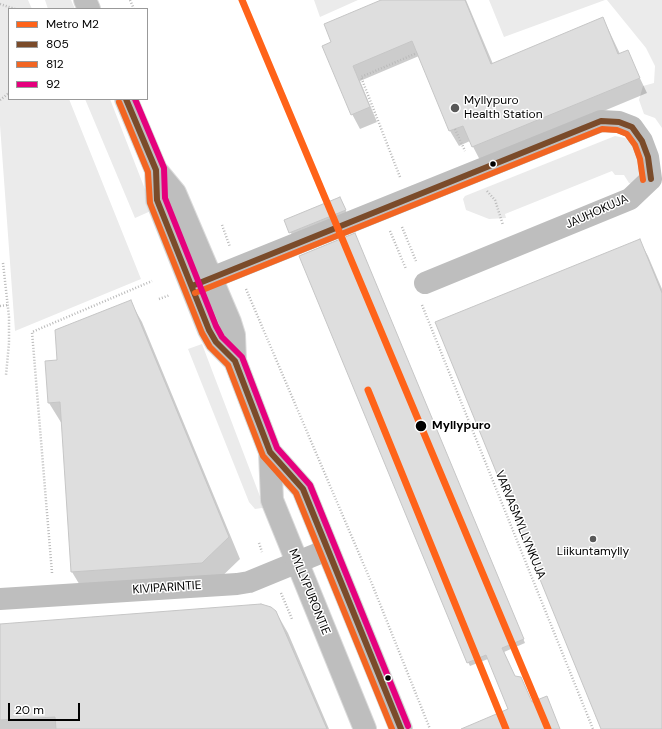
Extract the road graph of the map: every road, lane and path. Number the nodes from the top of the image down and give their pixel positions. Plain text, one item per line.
1 (0, 4) edge
2 (13, 8) edge
3 (417, 53) dead end
4 (8, 93) edge
5 (0, 100) edge
6 (126, 100) edge
7 (456, 129) dead end
8 (475, 164) junction
9 (400, 178) dead end
10 (656, 180) edge
11 (393, 215) junction
12 (222, 225) dead end
13 (513, 247) junction
14 (232, 253) dead end
15 (413, 255) dead end
16 (2, 263) dead end
17 (152, 281) dead end
18 (201, 282) junction
19 (424, 283) dead end
20 (245, 286) dead end
21 (8, 305) junction
22 (0, 306) edge
23 (431, 327) dead end
24 (6, 376) dead end
25 (270, 452) junction
26 (327, 550) junction
27 (297, 563) junction
28 (54, 596) junction
29 (0, 599) edge
30 (365, 729) edge
31 (401, 729) edge
32 (430, 729) edge
33 (593, 729) edge

1 - 2 path
3 - 9 path
4 - 5 path
6 - 18 street, MYLLYPURONTIE
7 - 8 path
8 - 10 street, JAUHOKUJA
8 - 11 street, JAUHOKUJA
8 - 13 path
10 - 13 street, JAUHOKUJA
11 - 15 path
11 - 18 street, JAUHOKUJA
12 - 14 path
13 - 19 street, JAUHOKUJA
16 - 21 path
17 - 28 path
18 - 25 street, MYLLYPURONTIE
20 - 32 path
21 - 22 path
21 - 24 path
23 - 33 path, VARVASMYLLYNKUJA
25 - 26 street, MYLLYPURONTIE
25 - 27 street, MYLLYPURONTIE
26 - 27 street, KIVIPARINTIE
26 - 31 street, MYLLYPURONTIE
27 - 28 street, KIVIPARINTIE
27 - 30 street, MYLLYPURONTIE
28 - 29 street, KIVIPARINTIE

